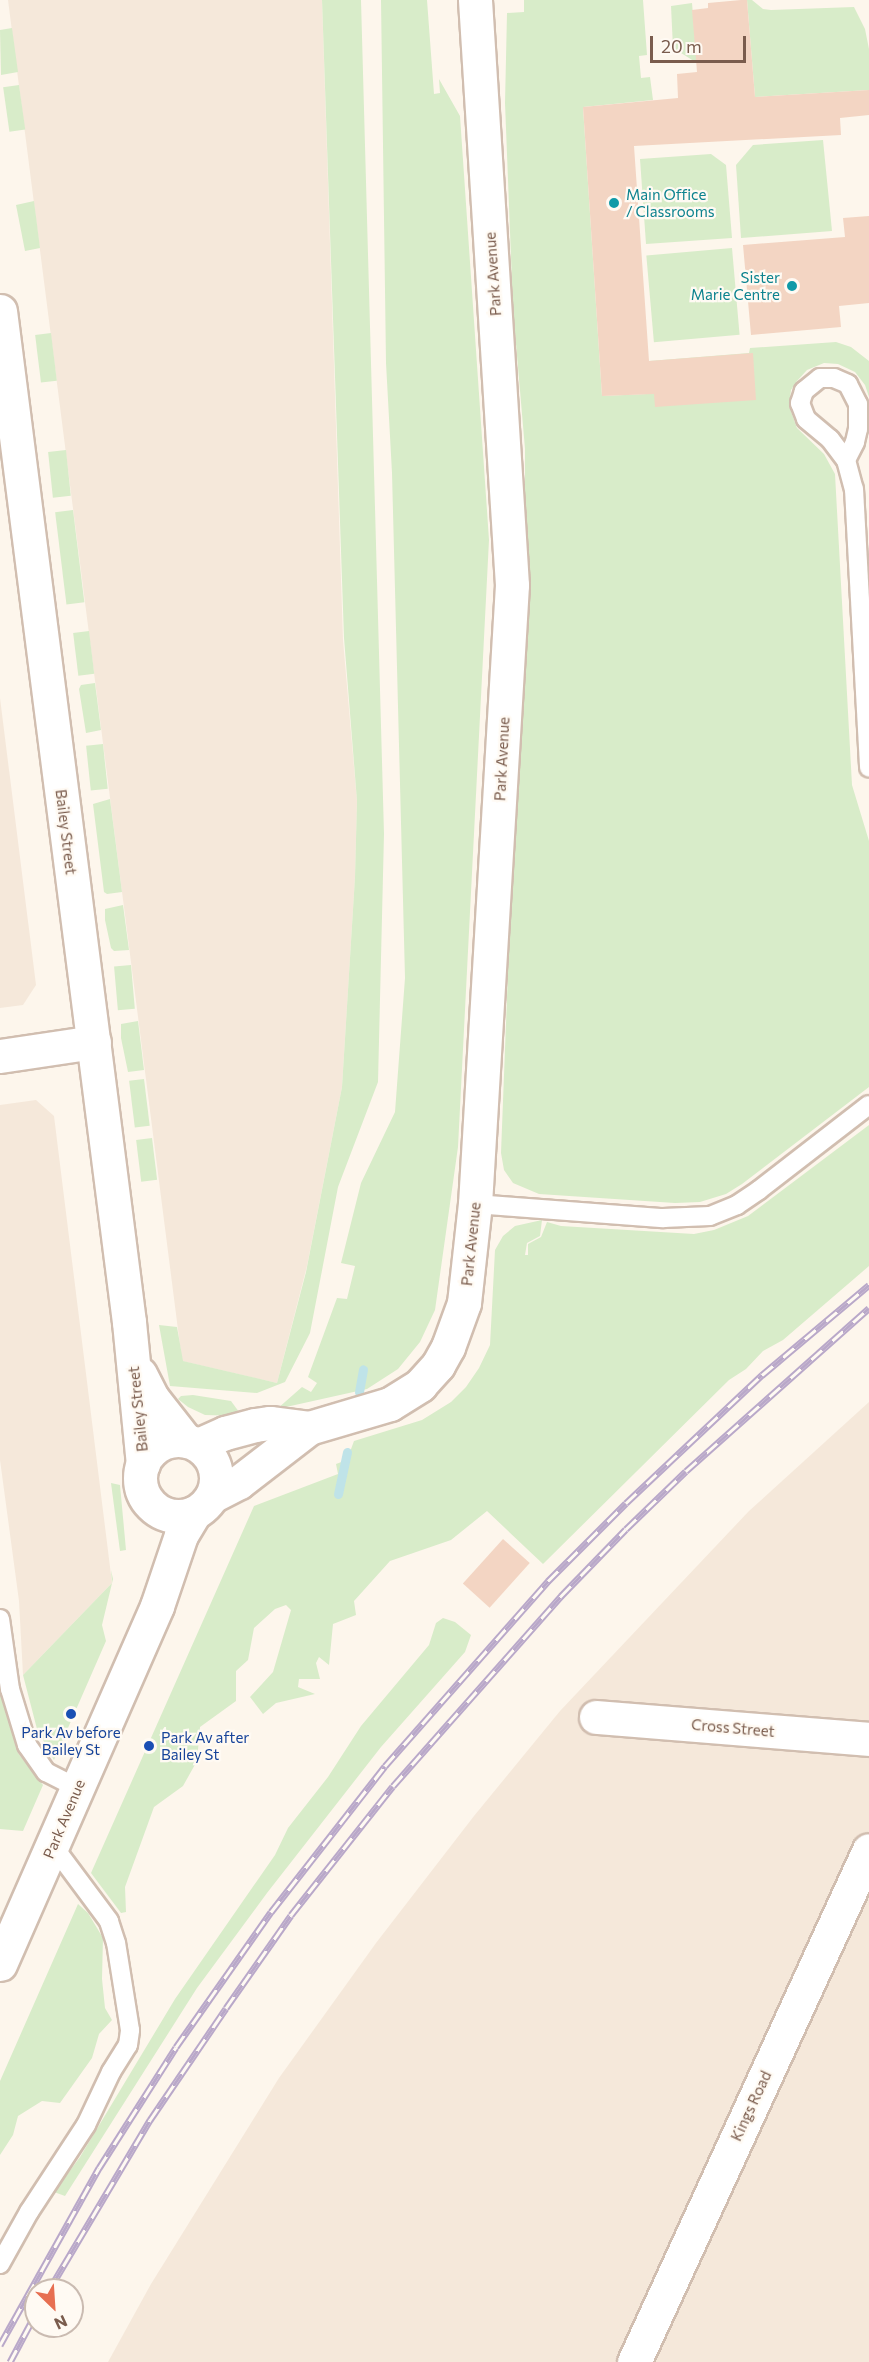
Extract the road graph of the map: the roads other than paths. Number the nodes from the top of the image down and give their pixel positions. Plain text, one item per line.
1 (475, 0) edge
2 (0, 311) edge
3 (846, 460) dead end
4 (869, 768) edge
5 (94, 1042) junction
6 (0, 1056) edge
7 (869, 1105) edge
8 (475, 1204) junction
9 (132, 1353) junction
10 (309, 1428) junction
11 (192, 1443) junction
12 (143, 1464) junction
13 (203, 1504) junction
14 (157, 1510) junction
15 (157, 1606) junction
16 (0, 1619) edge
17 (596, 1717) dead end
18 (869, 1739) edge
19 (78, 1788) junction
20 (52, 1846) junction
21 (869, 1850) edge
22 (0, 1964) edge
23 (0, 2264) edge
24 (634, 2362) edge

1 - 8 main road, Park Avenue
2 - 5 main road, Bailey Street
3 - 4 lane
5 - 6 main road
5 - 9 main road, Bailey Street
7 - 8 lane
8 - 10 main road, Park Avenue
9 - 11 main road, Bailey Street
9 - 12 main road, Bailey Street
10 - 11 main road, Park Avenue
10 - 13 main road, Park Avenue
11 - 12 main road
11 - 13 main road
12 - 14 main road
13 - 14 main road
13 - 15 main road, Park Avenue
14 - 15 main road, Park Avenue
15 - 19 main road, Park Avenue
16 - 19 lane
17 - 18 main road, Cross Street
19 - 20 main road, Park Avenue
20 - 22 main road, Park Avenue
20 - 23 lane
21 - 24 main road, Kings Road

